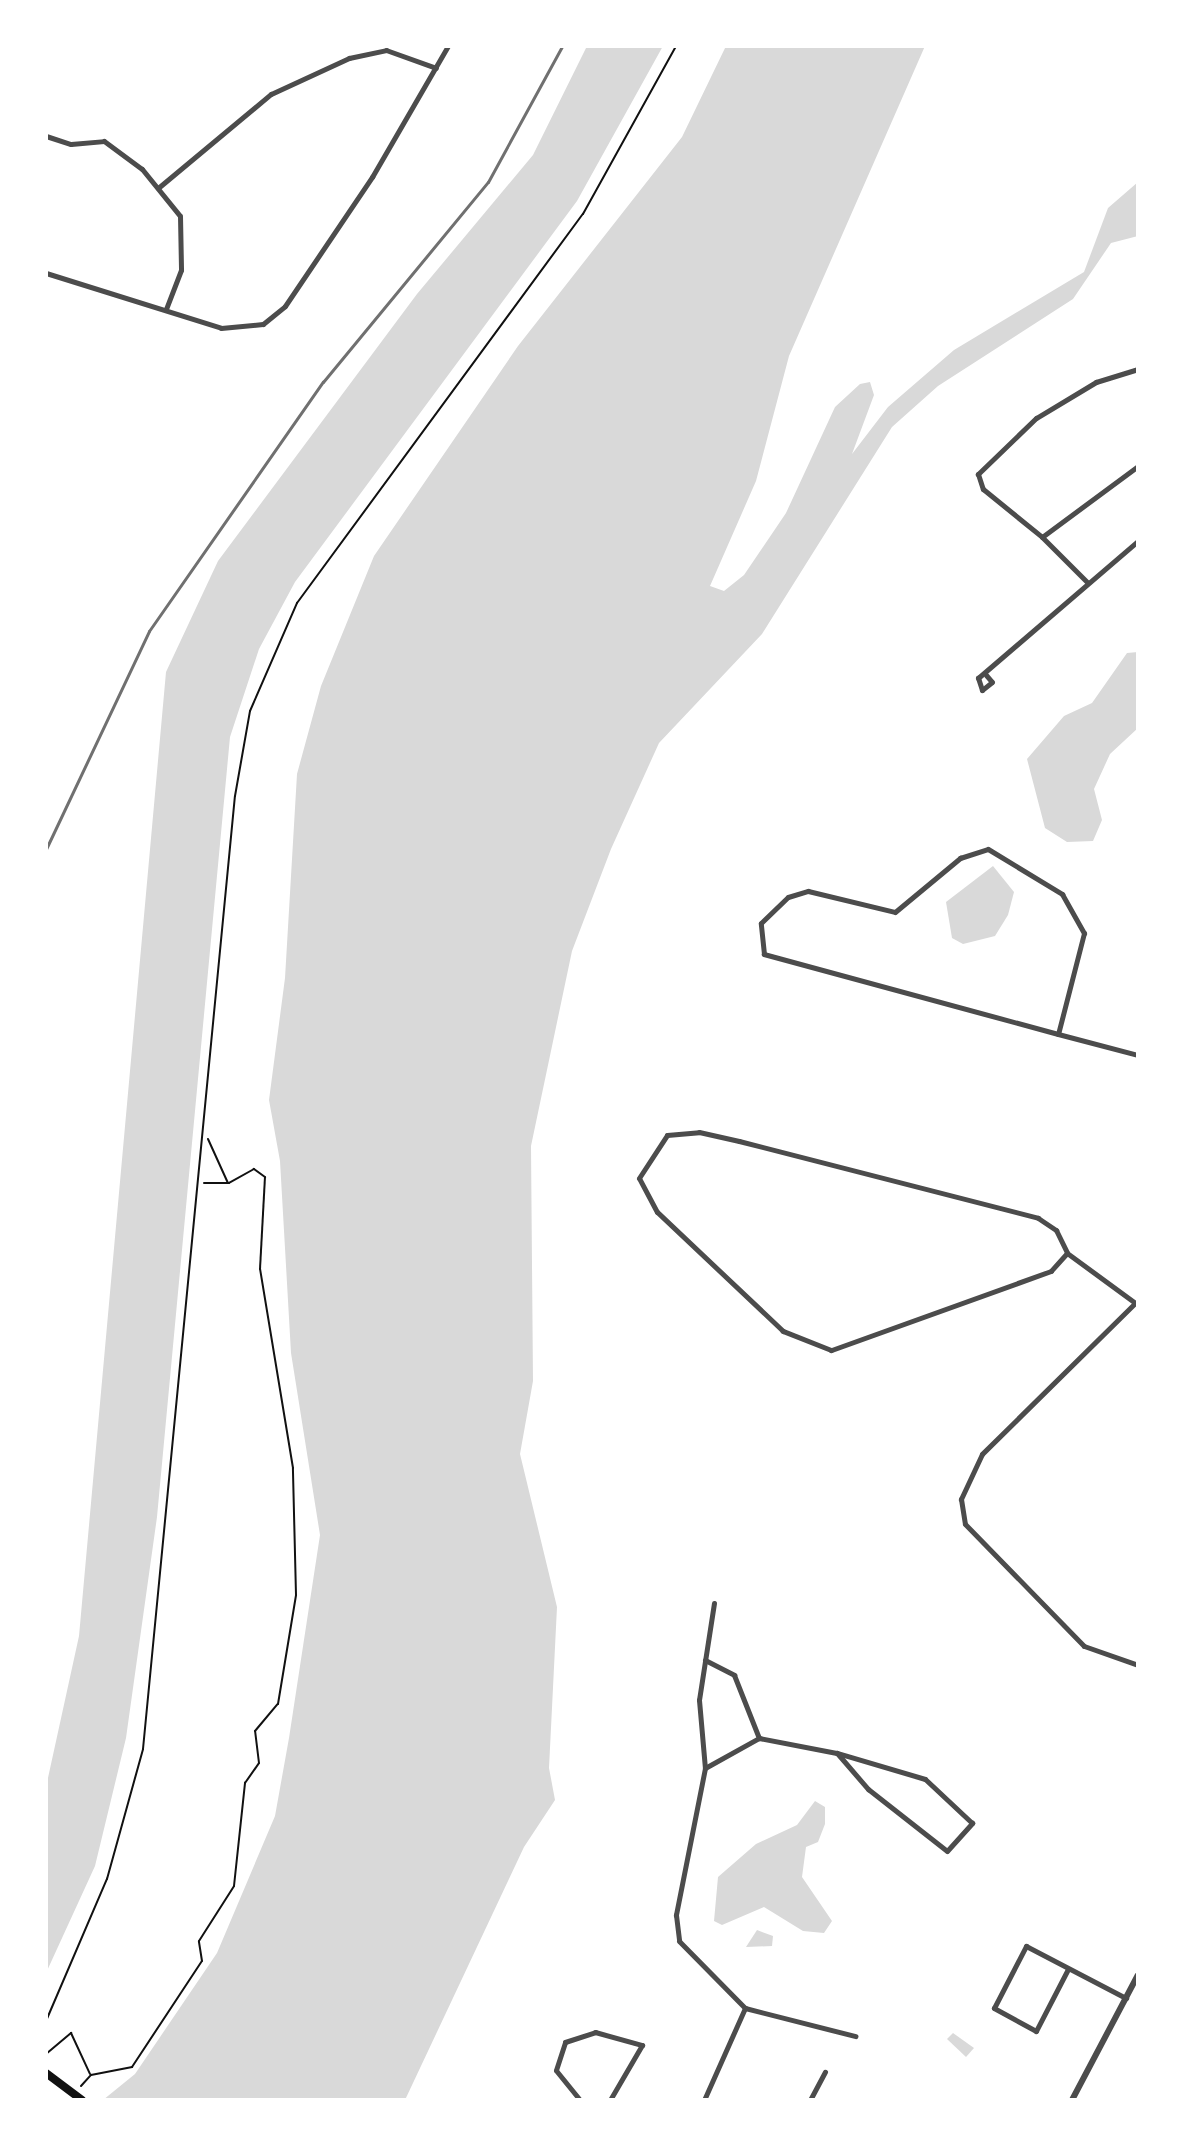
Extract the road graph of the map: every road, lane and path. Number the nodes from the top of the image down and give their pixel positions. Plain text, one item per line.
1 (448, 46) edge
2 (676, 46) edge
3 (436, 68) junction
4 (46, 136) edge
5 (158, 188) junction
6 (46, 273) edge
7 (166, 309) junction
8 (1138, 369) edge
9 (1138, 466) edge
10 (1042, 537) junction
11 (1138, 541) edge
12 (1087, 582) junction
13 (986, 675) dead end
14 (1058, 1034) junction
15 (1138, 1055) edge
16 (206, 1139) junction
17 (202, 1183) junction
18 (226, 1184) junction
19 (1067, 1253) junction
20 (1136, 1305) edge
21 (714, 1603) dead end
22 (705, 1660) junction
23 (1138, 1665) edge
24 (759, 1738) junction
25 (837, 1753) junction
26 (705, 1768) junction
27 (1068, 1969) junction
28 (1138, 1975) edge
29 (1126, 1998) junction
30 (745, 2008) junction
31 (46, 2021) edge
32 (855, 2036) dead end
33 (46, 2054) edge
34 (825, 2072) dead end
35 (46, 2073) edge
36 (91, 2075) junction
37 (79, 2089) dead end
38 (82, 2100) edge
39 (580, 2100) edge
40 (610, 2100) edge
41 (704, 2100) edge
42 (810, 2100) edge
43 (1072, 2100) edge

1 - 3 street
2 - 16 path
3 - 5 street
3 - 7 street
4 - 5 street
5 - 7 street
6 - 7 street
8 - 10 street
9 - 10 street
10 - 12 street
11 - 12 street
12 - 13 street
14 - 14 street
14 - 15 street
16 - 17 path
16 - 18 path
17 - 18 path
17 - 31 path
18 - 36 path
19 - 19 street
19 - 20 street
20 - 23 street
21 - 22 street
22 - 24 street
22 - 26 street
24 - 25 street
24 - 26 street
25 - 25 street
26 - 30 street
27 - 27 street
27 - 29 street
28 - 29 street
29 - 43 street
30 - 32 street
30 - 41 street
33 - 36 path
34 - 42 street
35 - 38 main road
36 - 37 path
39 - 40 street

